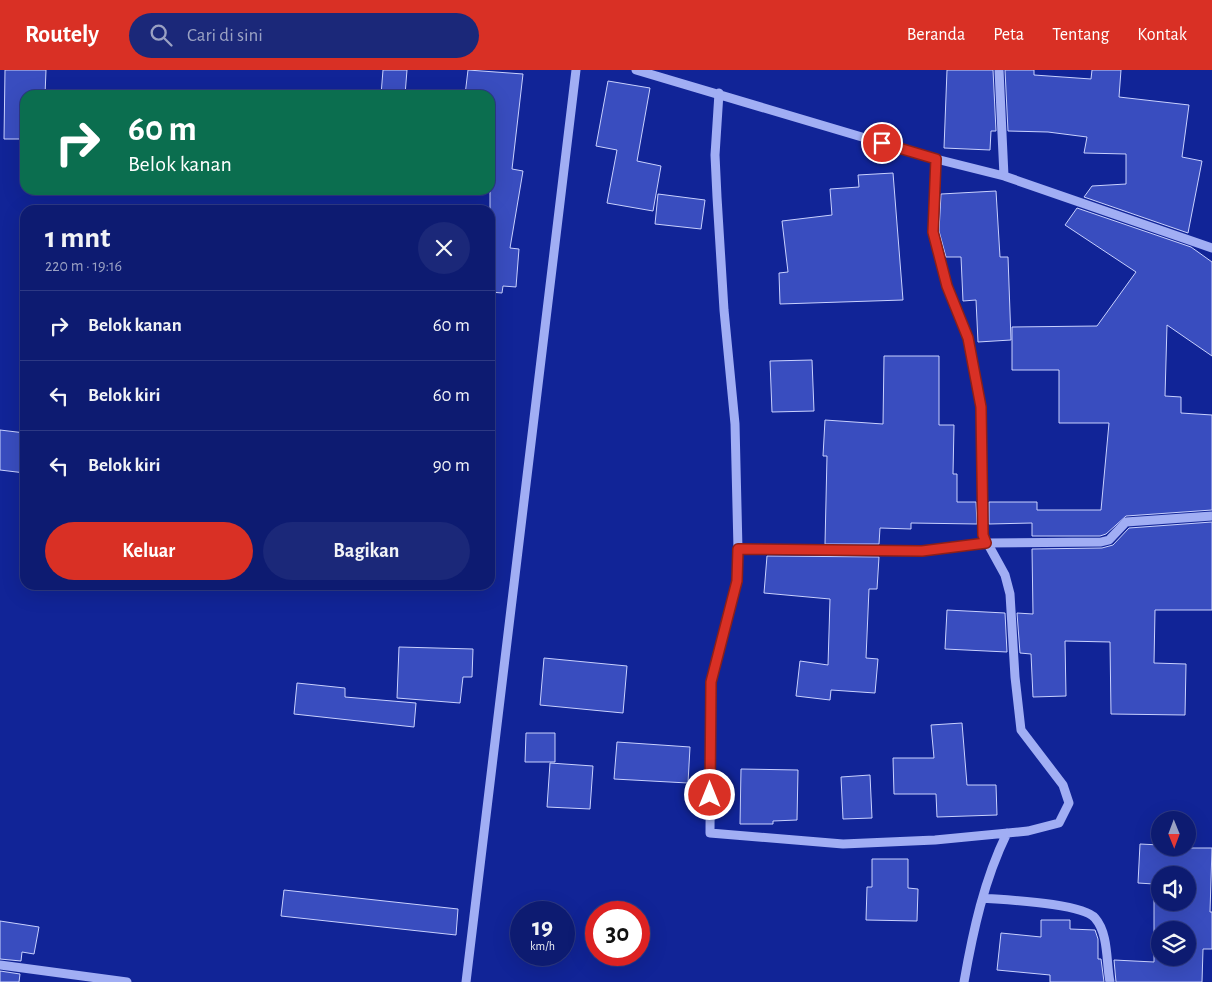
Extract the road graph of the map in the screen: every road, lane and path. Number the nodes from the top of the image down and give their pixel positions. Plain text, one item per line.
1 (576, 70) edge
2 (636, 70) edge
3 (999, 70) edge
4 (719, 93) junction
5 (936, 159) junction
6 (1004, 176) junction
7 (1212, 248) edge
8 (1212, 516) edge
9 (986, 543) junction
10 (738, 549) junction
11 (1007, 833) junction
12 (983, 898) junction
13 (0, 965) edge
14 (127, 982) edge
15 (466, 982) edge
16 (964, 982) edge
17 (1110, 982) edge

1 - 15 street
2 - 4 street
3 - 6 street
4 - 5 street
4 - 10 street
5 - 6 street
5 - 9 street
6 - 7 street
8 - 9 street
9 - 10 street
9 - 11 street
10 - 11 street
11 - 12 street
12 - 16 street
12 - 17 street
13 - 14 street

